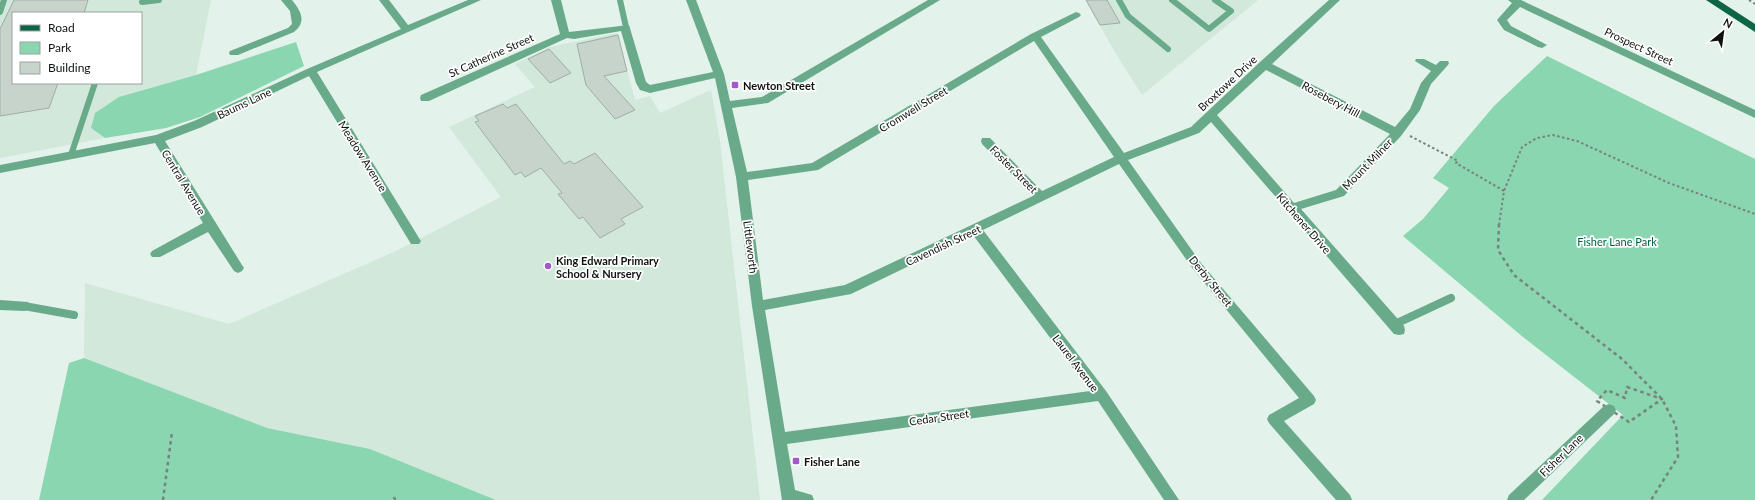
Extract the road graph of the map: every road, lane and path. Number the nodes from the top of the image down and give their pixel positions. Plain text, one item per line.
1 (4, 0) edge
2 (143, 0) edge
3 (159, 0) edge
4 (384, 0) edge
5 (476, 0) edge
6 (556, 0) edge
7 (620, 0) edge
8 (691, 0) edge
9 (935, 0) edge
10 (1119, 0) edge
11 (1172, 0) edge
12 (1215, 0) edge
13 (1335, 0) edge
14 (1711, 0) edge
15 (1749, 0) edge
16 (291, 1) edge
17 (1516, 1) edge
18 (1755, 4) edge
19 (0, 12) edge
20 (1076, 15) dead end
21 (626, 27) junction
22 (406, 29) junction
23 (1755, 29) edge
24 (566, 35) junction
25 (1035, 36) junction
26 (1542, 45) dead end
27 (1168, 49) dead end
28 (234, 53) dead end
29 (1420, 62) dead end
30 (1264, 64) junction
31 (311, 71) junction
32 (719, 74) junction
33 (95, 84) edge
34 (425, 98) dead end
35 (727, 106) junction
36 (1755, 114) edge
37 (1211, 115) junction
38 (1398, 132) junction
39 (158, 139) junction
40 (986, 141) dead end
41 (71, 155) junction
42 (1120, 159) junction
43 (0, 169) edge
44 (742, 177) junction
45 (1504, 191) junction
46 (1041, 197) junction
47 (1291, 208) junction
48 (1755, 214) edge
49 (210, 225) junction
50 (975, 229) junction
51 (416, 241) dead end
52 (156, 254) dead end
53 (238, 268) dead end
54 (1451, 298) dead end
55 (0, 305) edge
56 (24, 306) joint
57 (758, 306) junction
58 (74, 315) dead end
59 (1396, 328) joint
60 (1101, 395) junction
61 (1662, 399) junction
62 (1609, 410) joint
63 (1620, 418) dead end
64 (172, 432) dead end
65 (778, 439) junction
66 (789, 498) edge
67 (163, 500) edge
68 (807, 500) edge
69 (1172, 500) edge
70 (1345, 500) edge
71 (1514, 500) edge
72 (1651, 500) edge

1 - 19 lane
2 - 3 lane
4 - 22 street
5 - 22 street, Baums Lane
6 - 24 street
7 - 21 lane
8 - 32 street, Littleworth
9 - 35 street
10 - 27 lane
11 - 12 lane
13 - 30 street, Broxtowe Drive
14 - 23 main road
15 - 18 path
16 - 28 street
17 - 26 street
17 - 36 street, Prospect Street
20 - 25 street, Cromwell Street
21 - 24 street
21 - 32 street
22 - 31 street, Baums Lane
24 - 34 street, St Catherine Street
25 - 42 street, Derby Street
25 - 44 street, Cromwell Street
29 - 38 street, Mount Milner
30 - 37 street, Broxtowe Drive
30 - 38 street, Rosebery Hill
31 - 39 street, Baums Lane
31 - 51 street, Meadow Avenue
32 - 35 street, Littleworth
33 - 41 lane
35 - 44 street, Littleworth
37 - 42 street, Broxtowe Drive
37 - 47 street, Kitchener Drive
38 - 45 path
38 - 47 street, Mount Milner
39 - 41 street, Baums Lane
39 - 49 street, Central Avenue
40 - 46 street, Foster Street
41 - 43 street, Baums Lane
42 - 46 street, Cavendish Street
42 - 70 street, Derby Street
44 - 57 street, Littleworth
45 - 48 path
45 - 61 path
46 - 50 street, Cavendish Street
47 - 59 street, Kitchener Drive
49 - 52 street, Central Avenue
49 - 53 street, Central Avenue
50 - 57 street, Cavendish Street
50 - 60 street, Laurel Avenue
54 - 59 lane
55 - 56 street
56 - 58 lane
57 - 65 street, Littleworth
60 - 65 street, Cedar Street
60 - 69 street, Laurel Avenue
61 - 62 path
61 - 63 path
61 - 72 path
62 - 71 street, Fisher Lane
64 - 67 path
65 - 66 street, Littleworth
66 - 68 street

